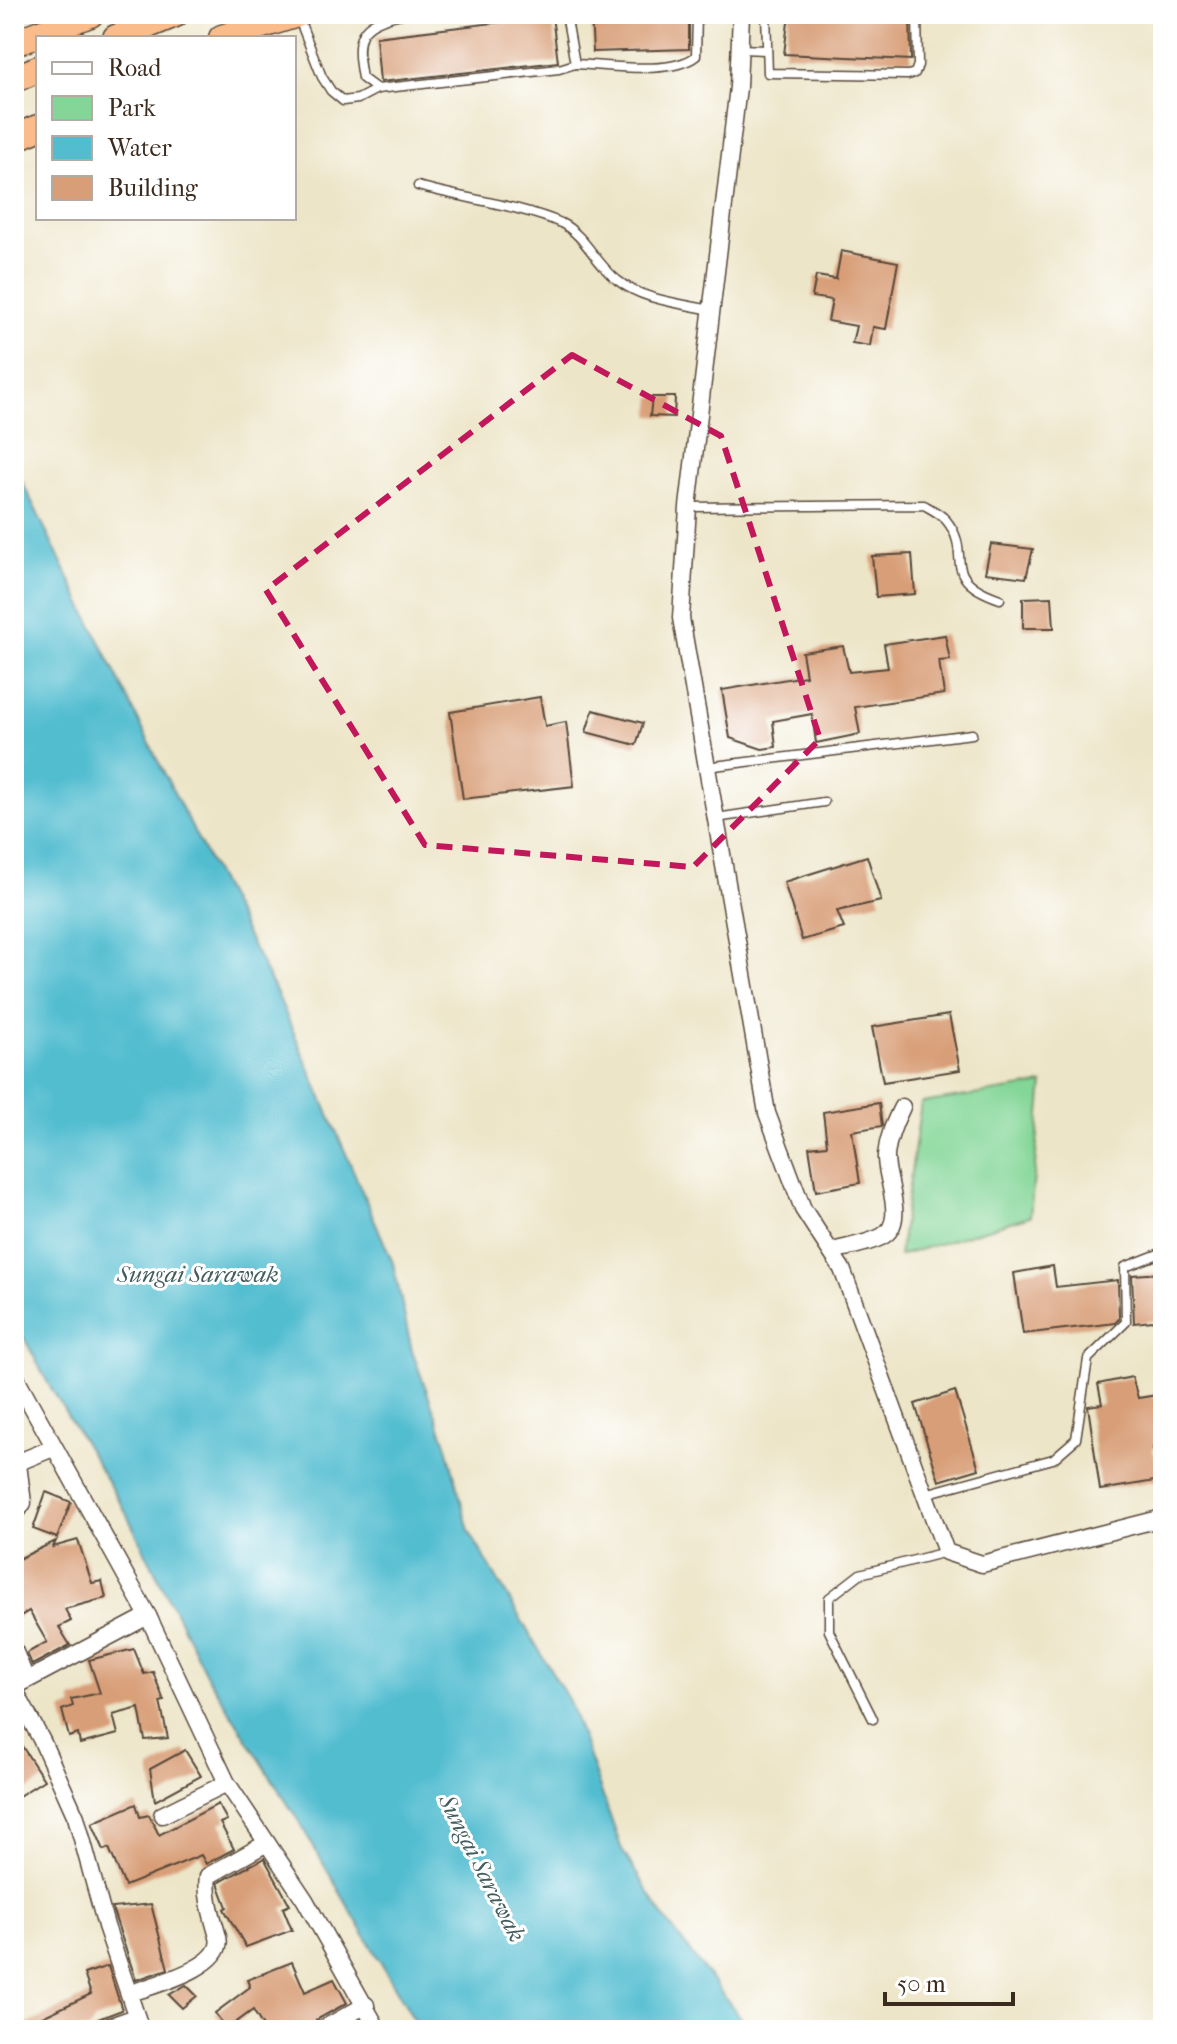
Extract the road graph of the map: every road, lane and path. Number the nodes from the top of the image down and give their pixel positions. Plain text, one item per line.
1 (90, 14) edge
2 (175, 14) edge
3 (297, 14) edge
4 (401, 14) edge
5 (566, 14) edge
6 (697, 14) edge
7 (741, 14) edge
8 (766, 14) edge
9 (917, 14) edge
10 (121, 36) edge
11 (228, 36) edge
12 (14, 43) edge
13 (740, 49) junction
14 (766, 50) junction
15 (575, 64) junction
16 (36, 70) edge
17 (14, 79) edge
18 (377, 89) junction
19 (36, 129) edge
20 (14, 138) edge
21 (418, 186) dead end
22 (710, 310) junction
23 (688, 507) junction
24 (1000, 599) dead end
25 (972, 734) dead end
26 (705, 767) junction
27 (824, 802) dead end
28 (716, 818) junction
29 (902, 1107) dead end
30 (832, 1251) junction
31 (1161, 1253) edge
32 (14, 1374) edge
33 (53, 1448) junction
34 (16, 1464) edge
35 (924, 1495) junction
36 (14, 1516) edge
37 (1163, 1518) edge
38 (946, 1552) junction
39 (148, 1616) junction
40 (14, 1650) edge
41 (18, 1685) edge
42 (873, 1719) dead end
43 (227, 1783) junction
44 (162, 1815) dead end
45 (267, 1843) junction
46 (131, 1993) junction
47 (366, 2005) junction
48 (138, 2023) edge
49 (99, 2030) edge
50 (321, 2030) edge
51 (378, 2030) edge

1 - 12 highway
2 - 10 highway
3 - 11 highway
3 - 18 lane
4 - 18 lane
5 - 15 lane
6 - 15 lane
7 - 13 street
8 - 14 lane
9 - 14 lane
13 - 14 lane
13 - 22 street
15 - 18 lane
16 - 17 highway
19 - 20 highway
21 - 22 lane
22 - 23 street
23 - 24 lane
23 - 26 street
25 - 26 lane
26 - 28 street
27 - 28 lane
28 - 30 street
29 - 30 street
30 - 35 street
31 - 35 lane
32 - 33 street
33 - 34 street
33 - 39 street
34 - 36 street
35 - 38 street
37 - 38 street
38 - 42 lane
39 - 41 street
39 - 43 street
40 - 41 street
41 - 46 street
43 - 44 street
43 - 45 street
45 - 46 street
45 - 47 street
46 - 48 street
47 - 50 street
47 - 51 street
48 - 49 street

